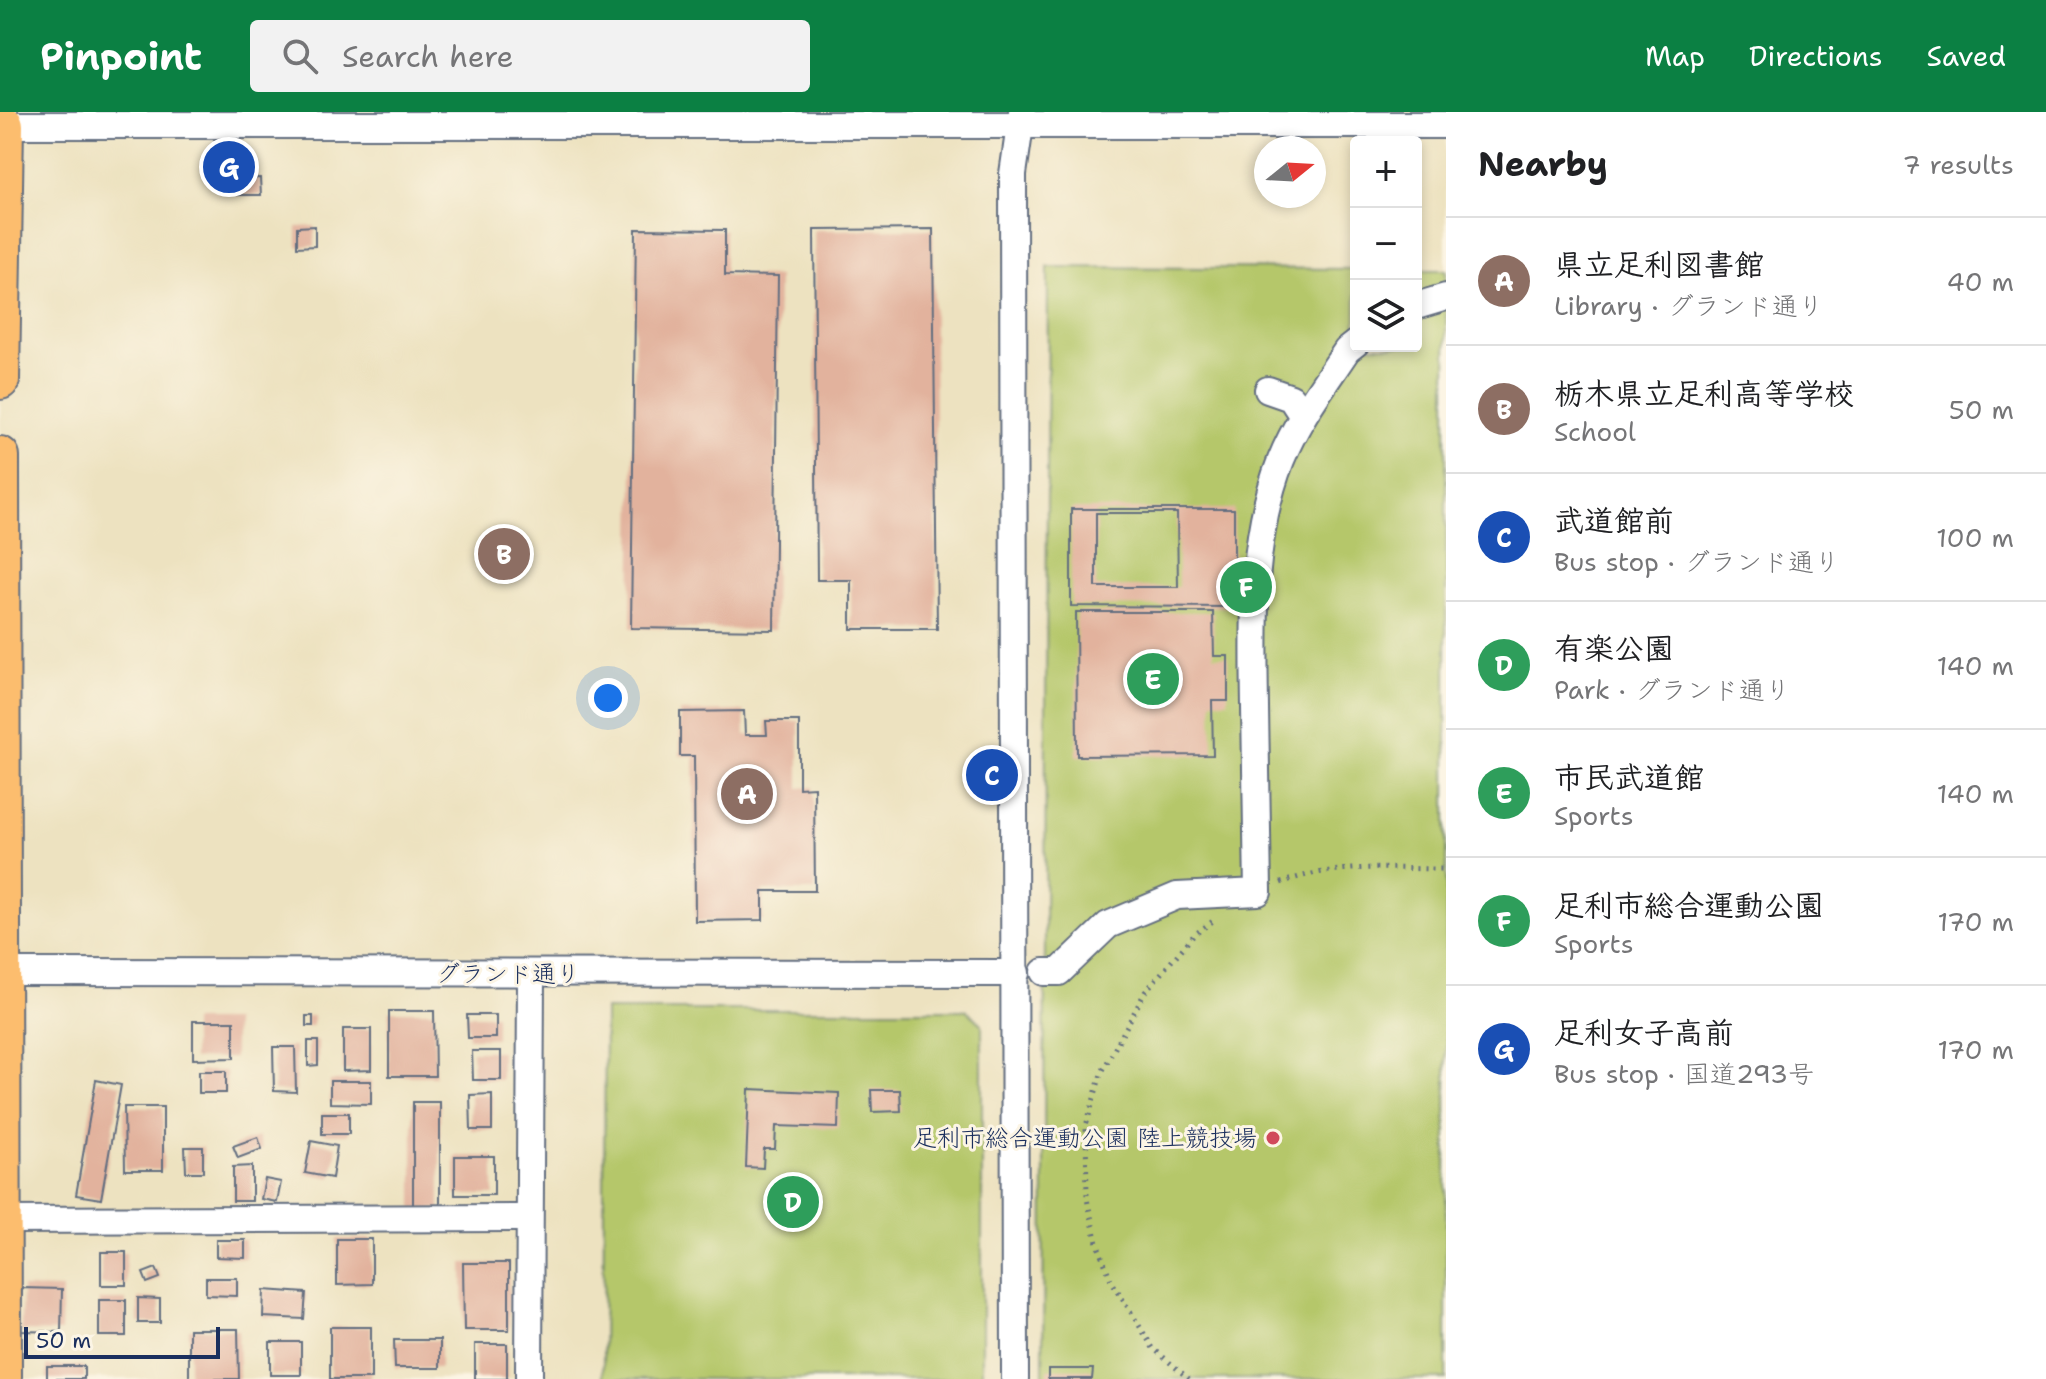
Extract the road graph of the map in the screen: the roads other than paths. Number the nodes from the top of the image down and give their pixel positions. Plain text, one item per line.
1 (531, 119) edge
2 (1020, 119) edge
3 (2, 121) edge
4 (1446, 125) edge
5 (1446, 297) edge
6 (1422, 304) edge
7 (1350, 348) edge
8 (0, 380) edge
9 (1268, 390) dead end
10 (1302, 415) junction
11 (0, 456) edge
12 (1, 688) edge
13 (1, 972) edge
14 (1044, 972) dead end
15 (1016, 973) junction
16 (531, 974) junction
17 (529, 1218) junction
18 (0, 1220) edge
19 (2, 1379) edge
20 (529, 1379) edge
21 (1015, 1379) edge

1 - 2 street
1 - 3 street
2 - 4 street
2 - 15 street
3 - 8 highway
5 - 6 street
7 - 10 street
9 - 10 street
10 - 14 street
11 - 12 highway
12 - 13 highway
13 - 16 street, グランド通り
13 - 18 highway
15 - 16 street, グランド通り
15 - 21 street
16 - 17 street
17 - 18 street
17 - 20 street
18 - 19 highway

